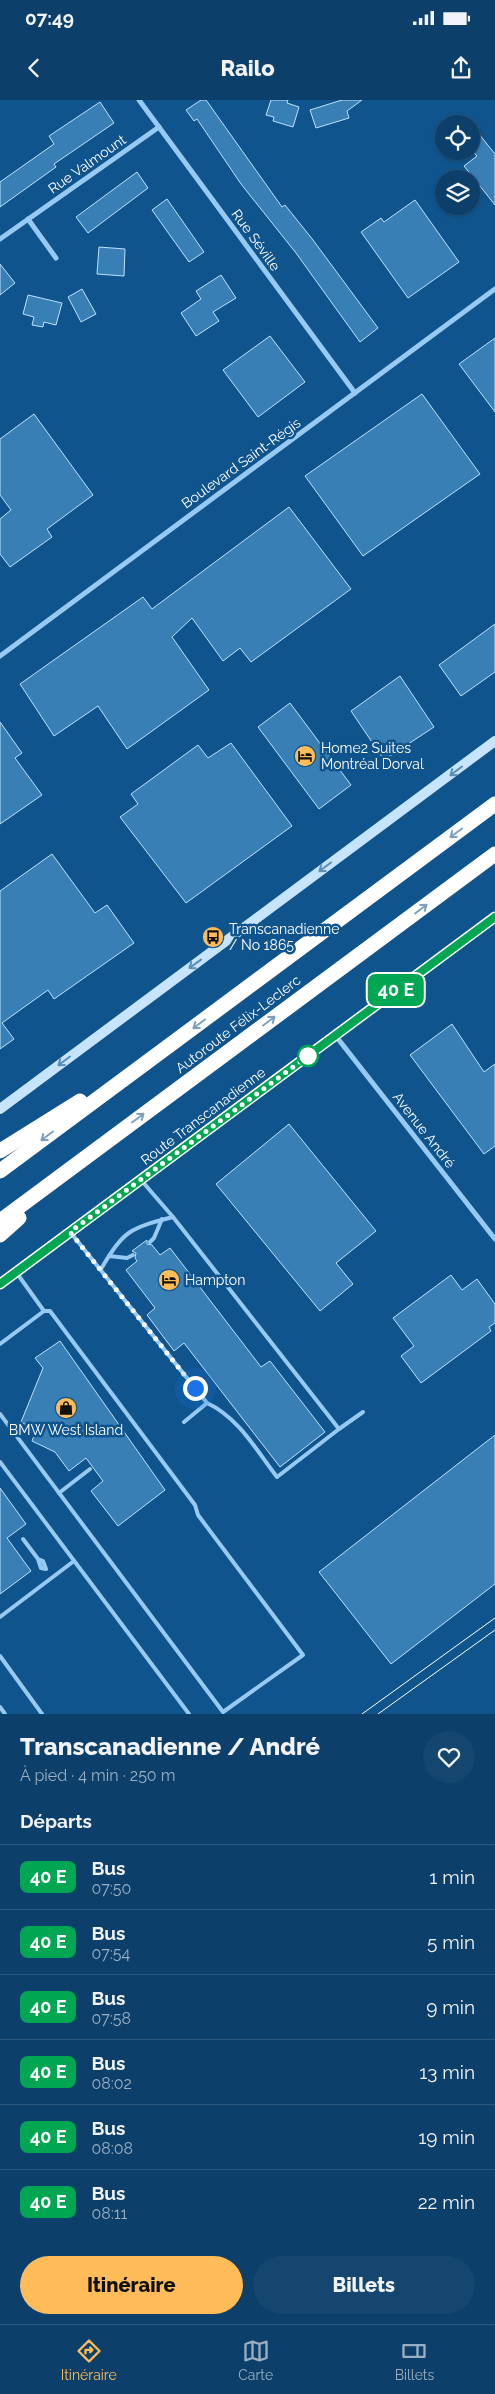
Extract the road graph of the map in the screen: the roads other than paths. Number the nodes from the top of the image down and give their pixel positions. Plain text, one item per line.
1 (139, 100) edge
2 (159, 127) junction
3 (28, 219) junction
4 (0, 240) edge
5 (56, 258) dead end
6 (495, 289) edge
7 (355, 393) junction
8 (0, 656) edge
9 (495, 742) edge
10 (495, 804) edge
11 (495, 854) edge
12 (495, 917) edge
13 (335, 1035) junction
14 (170, 1045) junction
15 (0, 1109) edge
16 (99, 1147) junction
17 (0, 1151) edge
18 (0, 1171) edge
19 (141, 1180) junction
20 (173, 1217) junction
21 (162, 1220) junction
22 (0, 1221) edge
23 (70, 1232) junction
24 (0, 1234) edge
25 (495, 1239) edge
26 (150, 1242) dead end
27 (132, 1255) dead end
28 (108, 1256) junction
29 (101, 1269) junction
30 (16, 1272) junction
31 (0, 1284) edge
32 (44, 1311) junction
33 (0, 1344) edge
34 (207, 1403) junction
35 (363, 1412) dead end
36 (0, 1414) edge
37 (184, 1422) dead end
38 (339, 1429) junction
39 (0, 1462) edge
40 (90, 1469) dead end
41 (59, 1492) junction
42 (23, 1539) dead end
43 (74, 1561) junction
44 (52, 1577) junction
45 (0, 1617) edge
46 (0, 1656) edge
47 (0, 1707) edge
48 (5, 1714) edge
49 (42, 1714) edge
50 (189, 1714) edge

1 - 2 street, Rue Séville
2 - 3 street, Rue Valmount
2 - 7 street, Rue Séville
3 - 4 street, Rue Valmount
3 - 5 street
6 - 7 street, Boulevard Saint-Régis
7 - 8 street, Boulevard Saint-Régis
9 -> 15 main road
10 -> 14 highway, Autoroute Félix-Leclerc
16 -> 11 highway, Autoroute Félix-Leclerc
12 - 13 main road, Route Transcanadienne
13 - 19 main road, Route Transcanadienne
13 - 25 street, Avenue André
14 - 17 highway
14 -> 18 highway, Autoroute Félix-Leclerc
16 - 22 highway, Autoroute Félix-Leclerc
16 - 24 highway
19 - 20 lane
19 - 23 main road, Route Transcanadienne
20 - 21 lane
20 - 38 lane
21 - 26 lane
21 - 28 lane
23 - 29 lane
23 - 30 main road, Route Transcanadienne
27 - 28 lane
28 - 29 lane
29 - 34 lane
30 - 31 main road, Route Transcanadienne
30 - 32 lane
32 - 33 lane
32 - 41 lane
34 - 37 lane
34 - 38 lane
35 - 38 lane
36 - 41 lane
39 - 43 lane
40 - 41 lane
42 - 44 lane
43 - 44 lane
43 - 50 lane
44 - 45 lane
46 - 49 lane
47 - 48 lane

